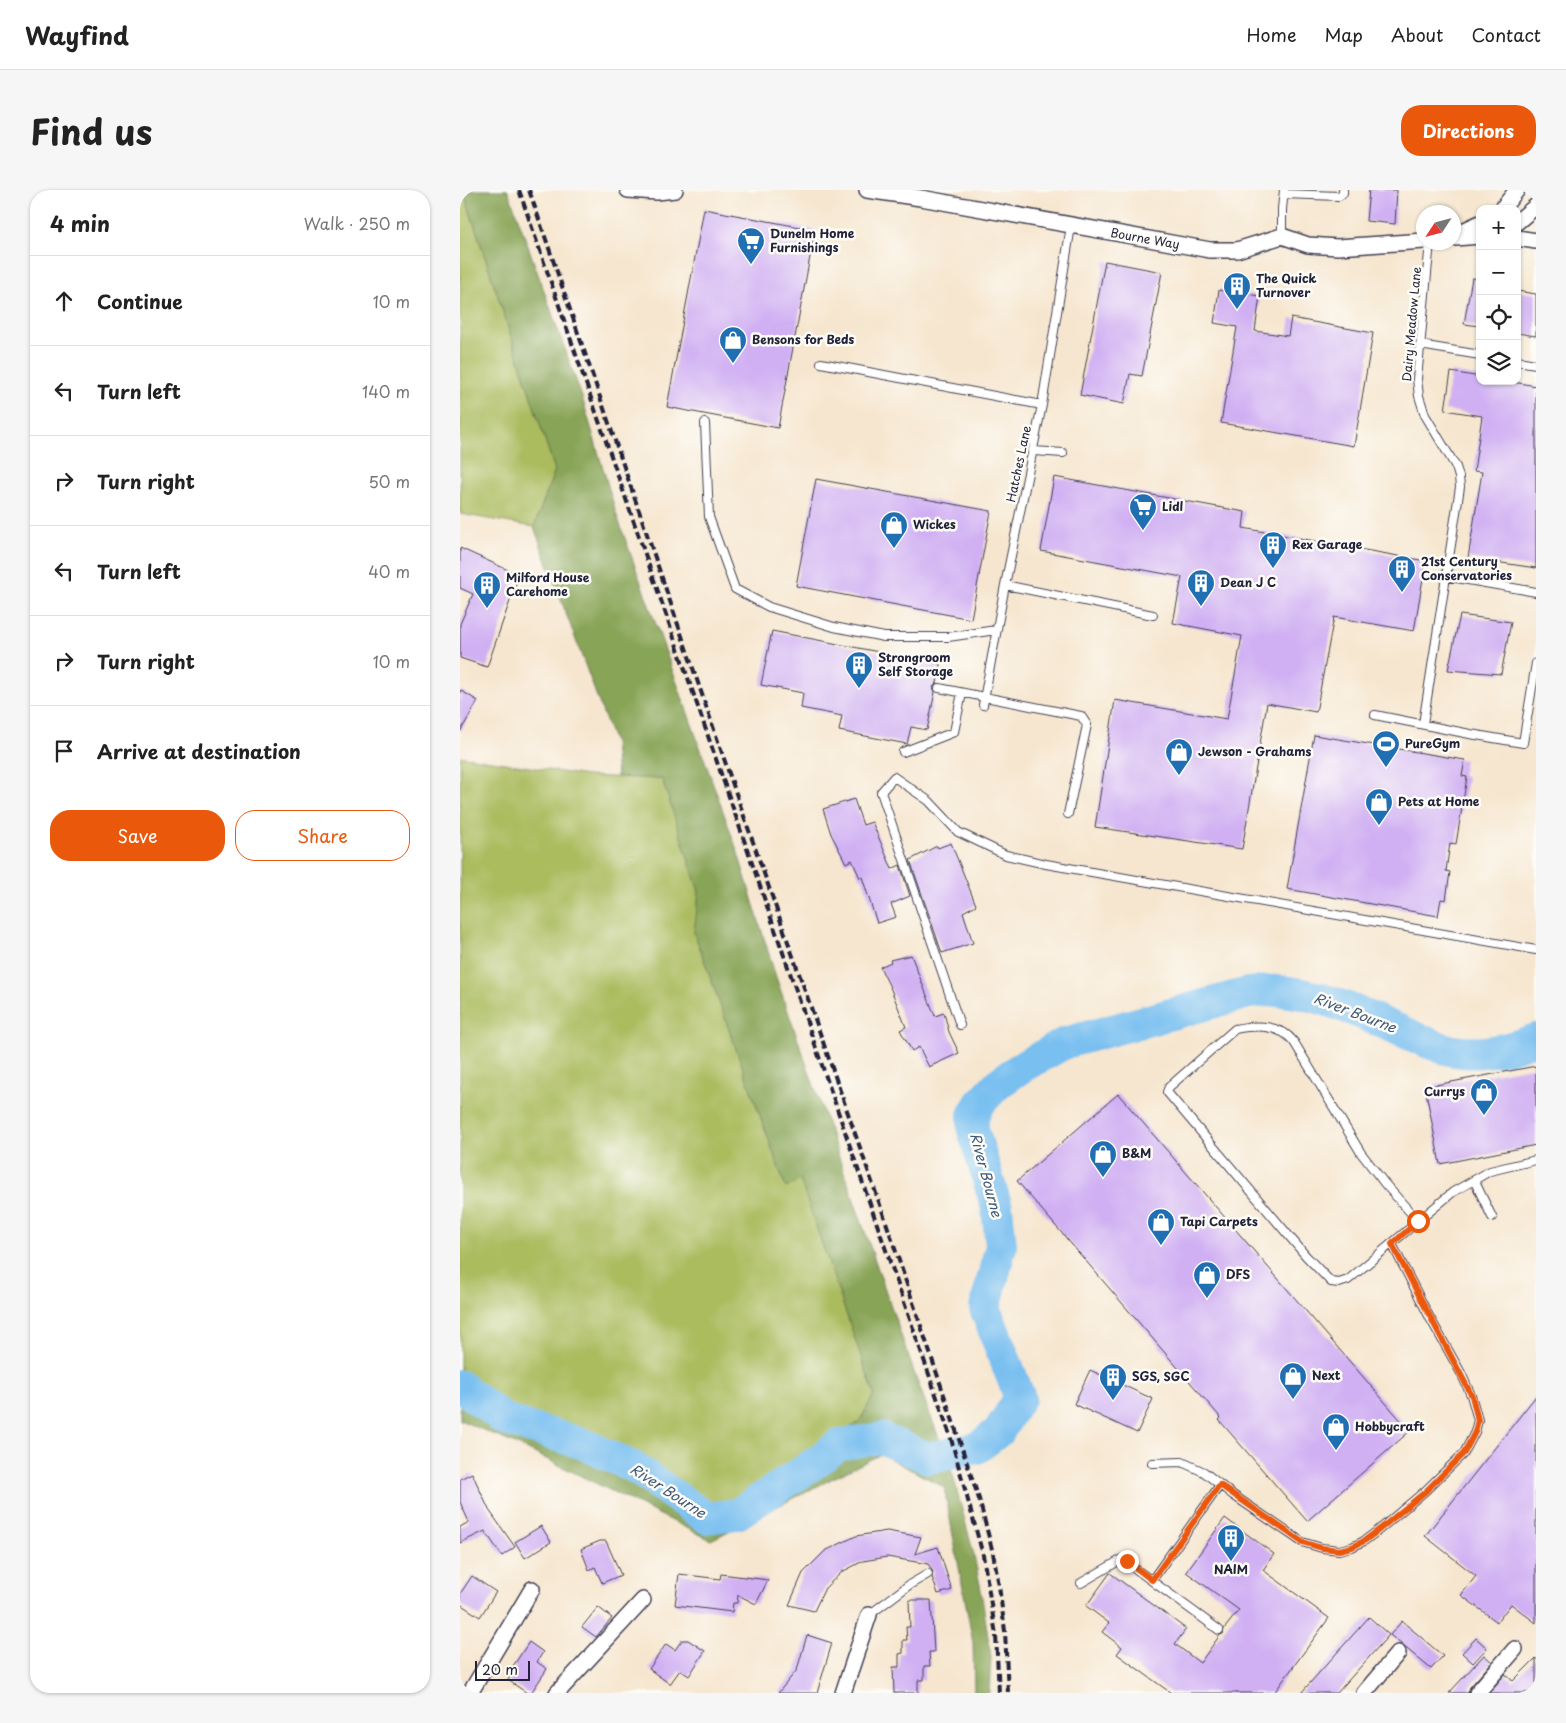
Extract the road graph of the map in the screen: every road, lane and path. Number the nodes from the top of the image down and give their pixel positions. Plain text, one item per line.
1 (628, 190) edge
2 (675, 190) edge
3 (867, 190) edge
4 (1343, 190) edge
5 (1517, 190) edge
6 (1284, 192) edge
7 (1505, 205) edge
8 (1536, 206) edge
9 (1521, 219) edge
10 (1476, 225) edge
11 (1071, 226) junction
12 (1461, 233) edge
13 (1282, 236) junction
14 (1476, 236) edge
15 (1461, 237) edge
16 (1521, 239) edge
17 (1536, 241) edge
18 (1416, 242) edge
19 (1429, 250) edge
20 (1420, 345) junction
21 (1476, 354) edge
22 (1521, 362) edge
23 (821, 363) dead end
24 (1536, 364) edge
25 (1042, 405) junction
26 (705, 423) dead end
27 (1034, 451) junction
28 (1064, 453) dead end
29 (1445, 576) junction
30 (1005, 586) junction
31 (1536, 592) edge
32 (1153, 615) dead end
33 (996, 630) junction
34 (1536, 663) edge
35 (939, 688) dead end
36 (962, 693) junction
37 (983, 702) junction
38 (1375, 715) dead end
39 (1423, 724) junction
40 (903, 752) dead end
41 (1068, 814) dead end
42 (1536, 950) edge
43 (960, 1025) dead end
44 (1536, 1160) edge
45 (1474, 1180) junction
46 (1492, 1217) dead end
47 (1418, 1221) junction
48 (1392, 1244) junction
49 (1152, 1463) dead end
50 (1220, 1485) junction
51 (928, 1574) dead end
52 (1152, 1580) junction
53 (1081, 1583) dead end
54 (532, 1588) dead end
55 (643, 1600) dead end
56 (868, 1615) joint
57 (1219, 1630) dead end
58 (1515, 1649) dead end
59 (1398, 1653) dead end
60 (470, 1693) edge
61 (556, 1693) edge
62 (843, 1693) edge
63 (1364, 1693) edge
64 (1477, 1693) edge

1 - 2 street
3 - 11 street, Bourne Way
4 - 6 lane
5 - 7 street
6 - 13 lane
8 - 9 street
10 - 12 street
11 - 13 street, Bourne Way
11 - 25 lane, Hatches Lane
13 - 18 street
14 - 15 street
16 - 17 street
19 - 20 lane, Dairy Meadow Lane
20 - 21 lane
20 - 29 lane, Dairy Meadow Lane
22 - 24 lane
23 - 25 lane
25 - 27 lane, Hatches Lane
26 - 33 lane
27 - 28 lane
27 - 30 lane, Hatches Lane
29 - 31 lane
29 - 39 lane, Dairy Meadow Lane
30 - 32 lane
30 - 33 lane, Hatches Lane
33 - 37 lane, Hatches Lane
34 - 39 lane
35 - 36 lane
36 - 37 lane
36 - 40 lane
37 - 41 lane
38 - 39 lane
42 - 43 lane
44 - 45 lane
45 - 46 lane
45 - 47 lane
47 - 48 lane
47 - 48 lane
48 - 50 lane
49 - 50 lane
50 - 52 lane
51 - 56 lane
52 - 53 lane
52 - 57 lane
54 - 60 street
55 - 61 street
56 - 62 street
58 - 64 street
59 - 63 street

